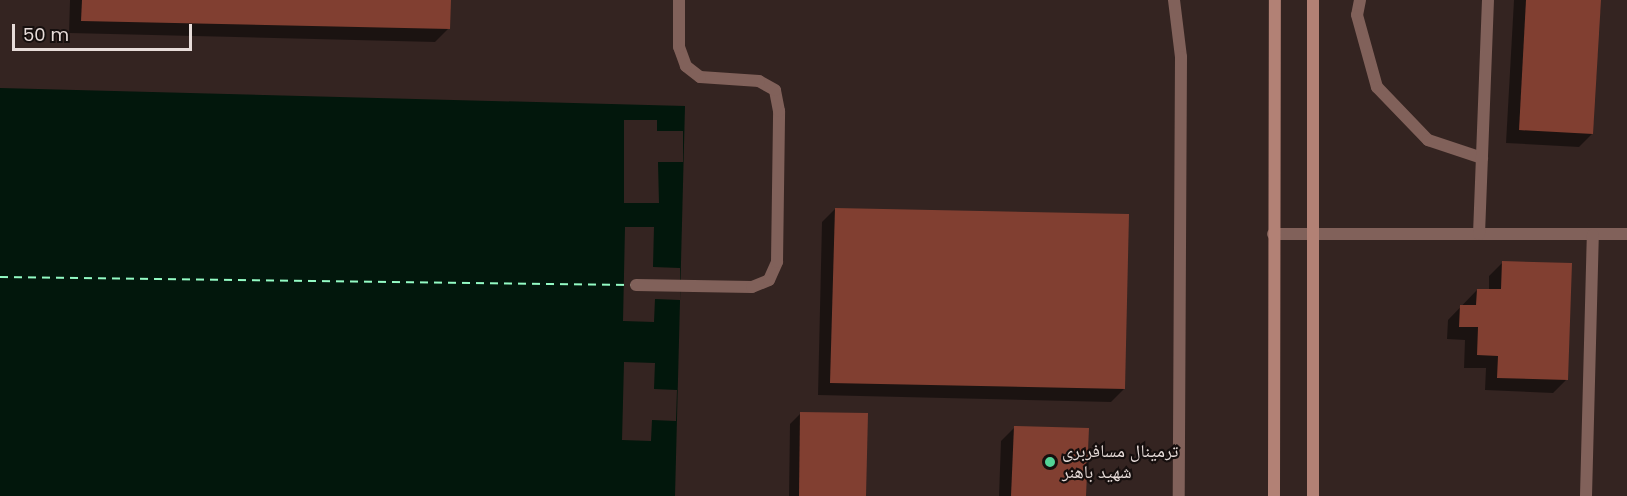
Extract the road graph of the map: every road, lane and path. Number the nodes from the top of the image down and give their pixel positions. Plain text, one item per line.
1 (679, 0) edge
2 (1174, 0) edge
3 (1275, 0) edge
4 (1313, 0) edge
5 (1360, 0) edge
6 (1488, 0) edge
7 (1482, 158) junction
8 (1273, 234) junction
9 (1479, 234) junction
10 (1593, 234) junction
11 (1627, 234) edge
12 (1311, 235) junction
13 (636, 285) dead end
14 (1179, 496) edge
15 (1274, 496) edge
16 (1313, 496) edge
17 (1586, 496) edge

1 - 13 lane
2 - 14 lane
3 - 8 street
4 - 12 street
5 - 7 lane
6 - 7 lane
7 - 9 lane
8 - 12 lane
8 - 15 street
9 - 10 lane
9 - 12 lane
10 - 11 lane
10 - 17 lane
12 - 16 street

